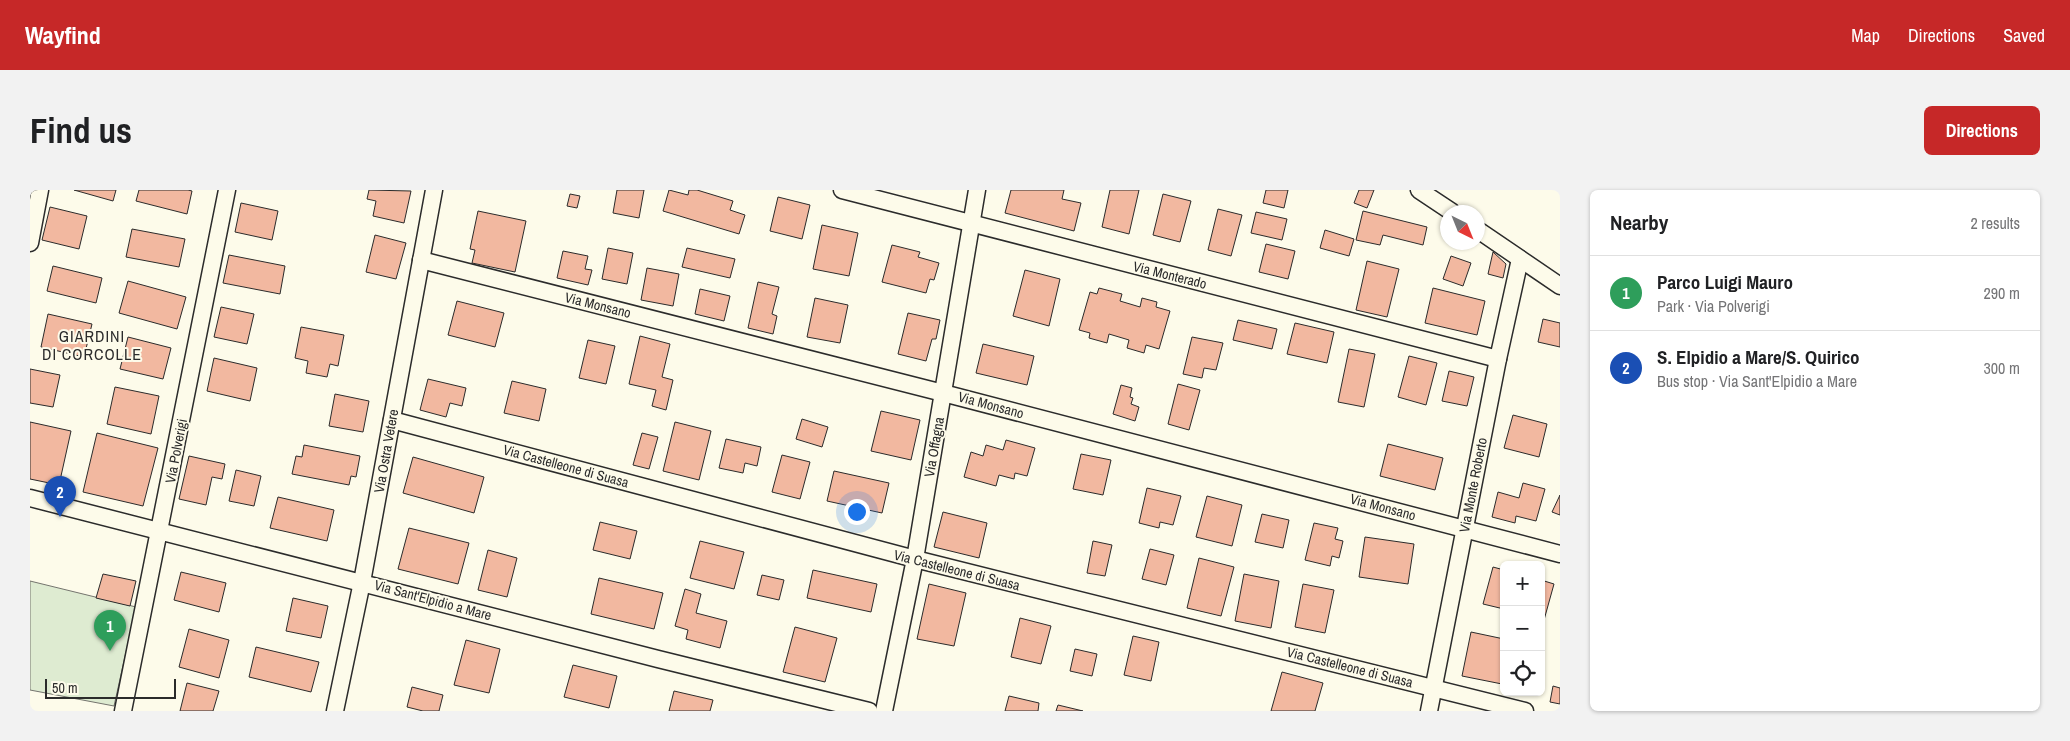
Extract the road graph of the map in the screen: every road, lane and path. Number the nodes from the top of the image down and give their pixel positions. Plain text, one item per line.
1 (40, 190) edge
2 (227, 190) edge
3 (434, 190) edge
4 (842, 190) edge
5 (977, 190) edge
6 (1419, 190) edge
7 (1442, 205) edge
8 (971, 224) junction
9 (1485, 235) edge
10 (30, 243) edge
11 (1520, 259) junction
12 (421, 260) junction
13 (1560, 286) edge
14 (1498, 359) junction
15 (943, 393) junction
16 (392, 420) junction
17 (30, 498) edge
18 (1464, 528) junction
19 (160, 531) junction
20 (1560, 554) edge
21 (915, 559) junction
22 (362, 582) junction
23 (1433, 688) junction
24 (124, 711) edge
25 (335, 711) edge
26 (869, 711) edge
27 (884, 711) edge
28 (1429, 711) edge
29 (1525, 711) edge

1 - 10 street
2 - 19 street, Via Polverigi
3 - 12 street, Via Ostra Vetere
4 - 8 street, Via Monterado
5 - 8 street, Via Offagna
6 - 7 street
8 - 14 street, Via Monterado
8 - 15 street, Via Offagna
9 - 11 street
11 - 13 street
11 - 14 street, Via Monte Roberto
12 - 15 street, Via Monsano
12 - 16 street, Via Ostra Vetere
14 - 18 street, Via Monte Roberto
15 - 18 street, Via Monsano
15 - 21 street, Via Offagna
16 - 21 street, Via Castelleone di Suasa
16 - 22 street, Via Ostra Vetere
17 - 19 street, Via Sant'Elpidio a Mare
18 - 20 street, Via Monsano
18 - 23 street, Via Monte Roberto
19 - 22 street, Via Sant'Elpidio a Mare
19 - 24 street, Via Polverigi
21 - 23 street, Via Castelleone di Suasa
21 - 27 street, Via Offagna
22 - 25 street, Via Ostra Vetere
22 - 26 street, Via Sant'Elpidio a Mare
23 - 28 street, Via Monte Roberto
23 - 29 street, Via Castelleone di Suasa

